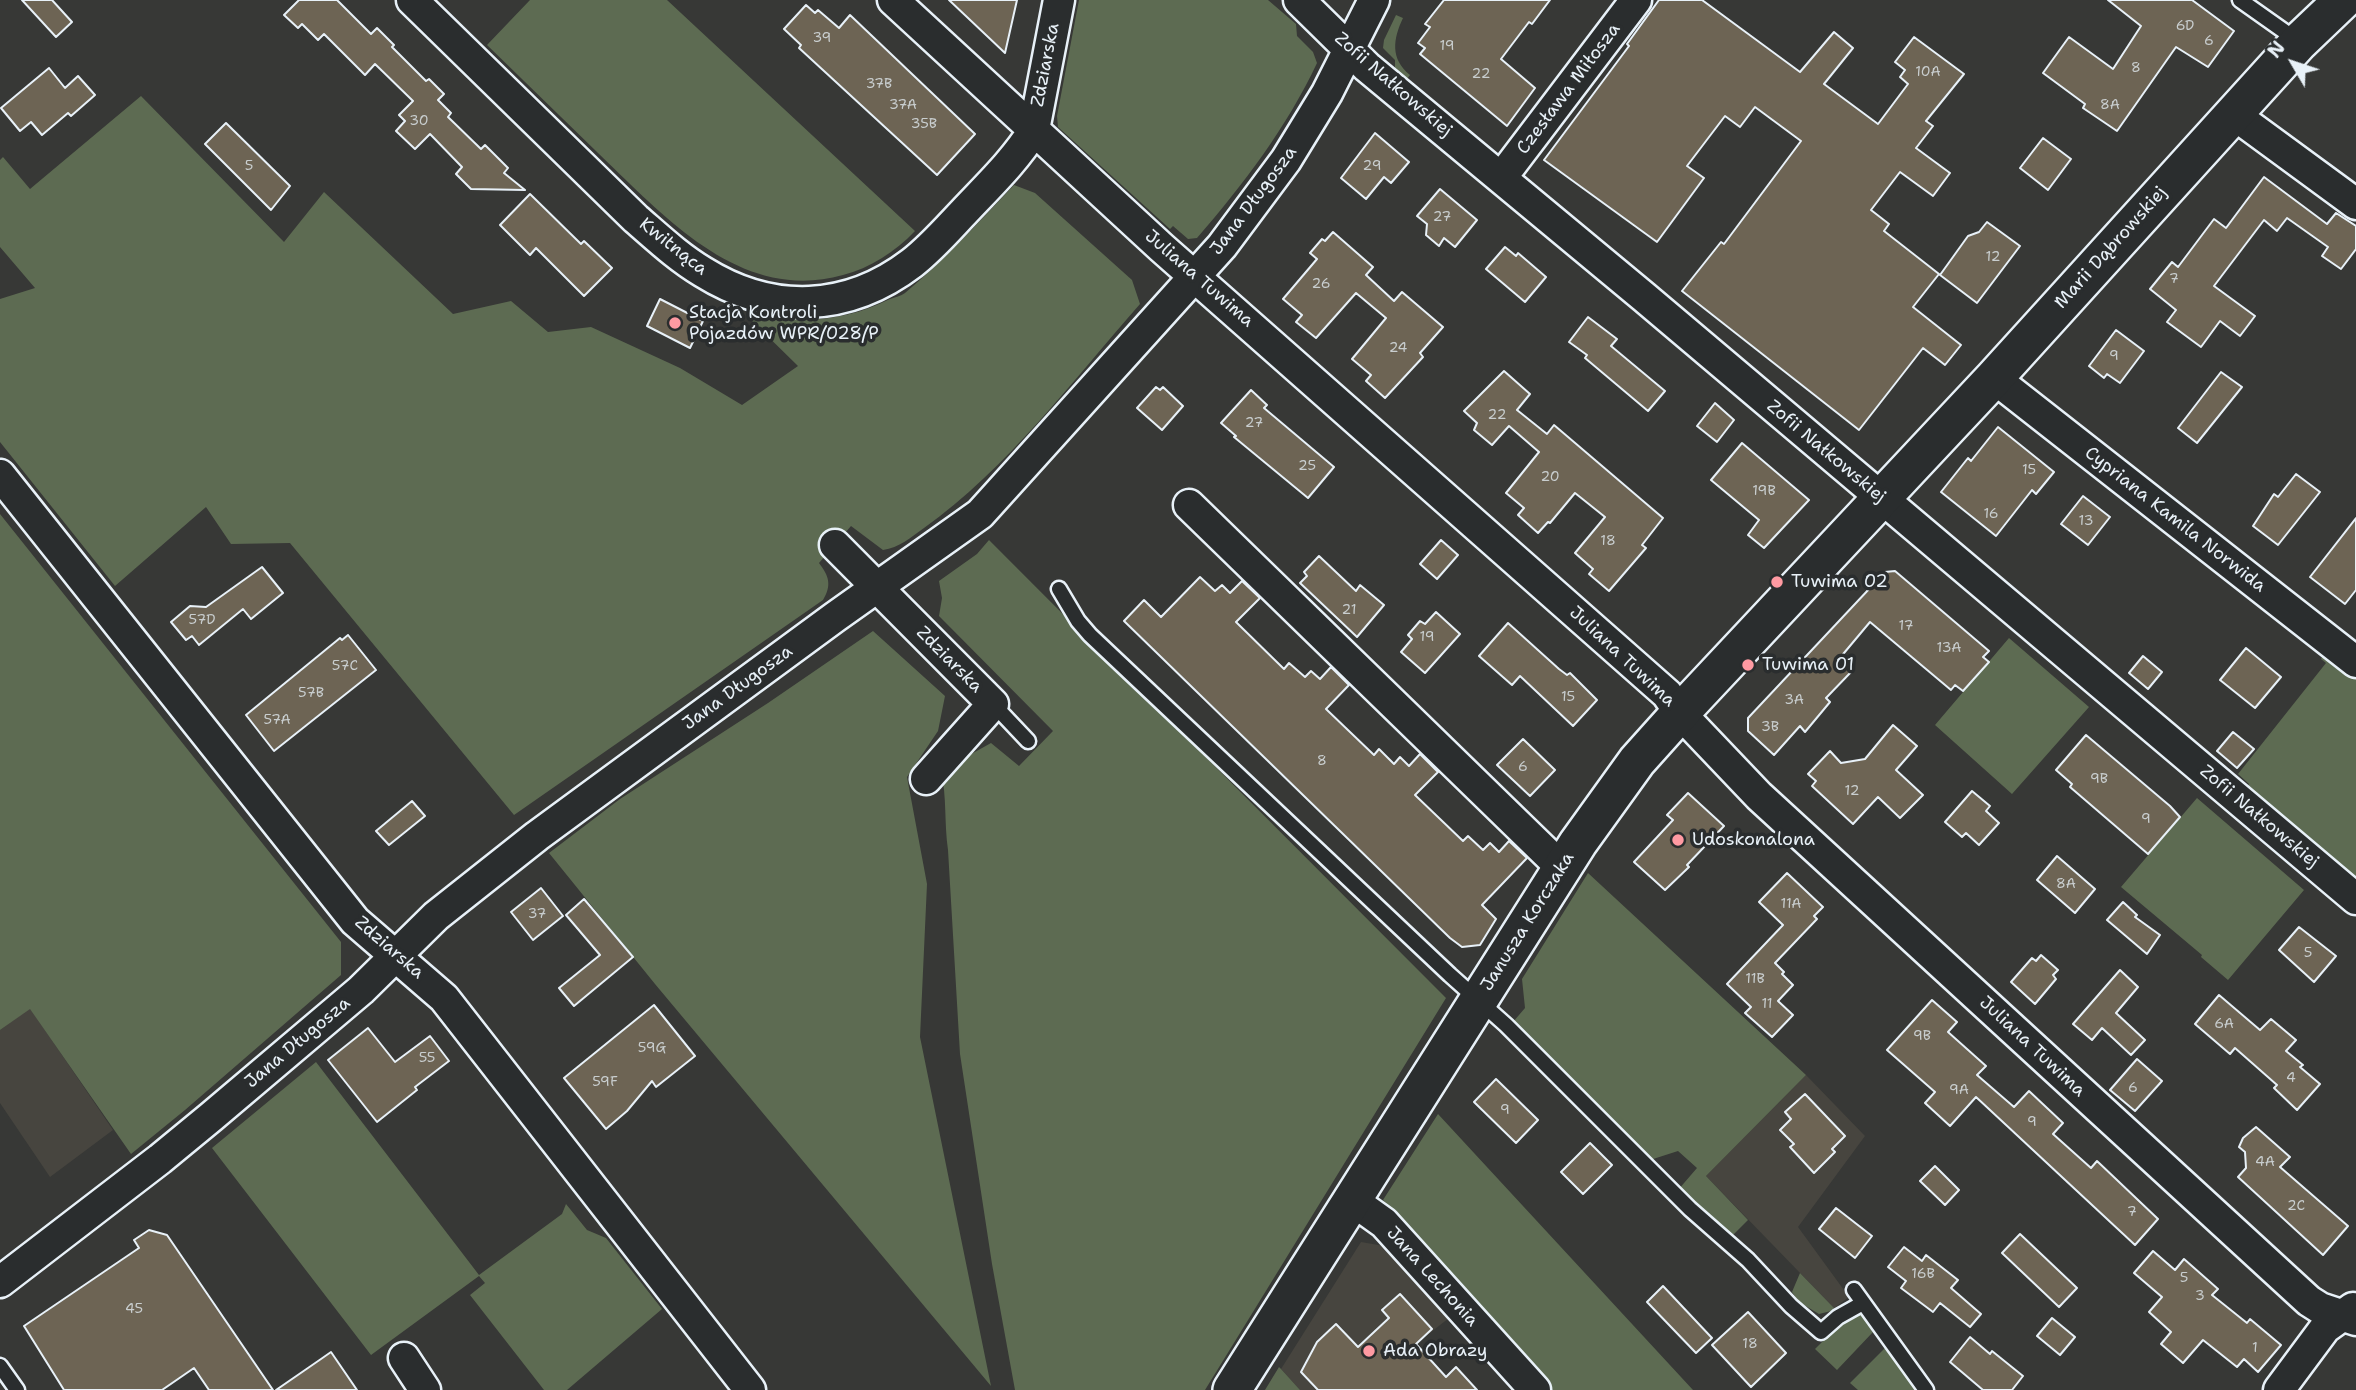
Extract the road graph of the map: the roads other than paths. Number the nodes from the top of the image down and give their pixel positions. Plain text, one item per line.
1 (412, 0) edge
2 (893, 0) edge
3 (1059, 0) edge
4 (1299, 0) edge
5 (1374, 0) edge
6 (1636, 0) edge
7 (2240, 0) edge
8 (2343, 0) edge
9 (2299, 42) junction
10 (1350, 50) junction
11 (2232, 114) junction
12 (1034, 130) junction
13 (1501, 178) junction
14 (2356, 204) edge
15 (1195, 276) junction
16 (1994, 378) junction
17 (0, 475) edge
18 (1881, 499) junction
19 (1189, 505) dead end
20 (835, 545) dead end
21 (877, 588) junction
22 (1059, 589) dead end
23 (2356, 662) edge
24 (993, 704) junction
25 (1681, 713) junction
26 (1028, 741) dead end
27 (926, 779) dead end
28 (1562, 868) junction
29 (2356, 899) edge
30 (395, 955) junction
31 (1478, 1001) junction
32 (1352, 1200) junction
33 (0, 1282) edge
34 (1854, 1290) dead end
35 (1863, 1303) junction
36 (2352, 1313) edge
37 (404, 1358) dead end
38 (0, 1366) edge
39 (17, 1390) edge
40 (425, 1390) edge
41 (750, 1390) edge
42 (1233, 1390) edge
43 (1535, 1390) edge
44 (1926, 1390) edge
45 (2279, 1390) edge

1 - 12 street, Kwitnąca
2 - 12 street, Juliana Tuwima
3 - 12 street, Zdziarska
4 - 10 street, Zofii Nałkowskiej
5 - 10 street, Jana Długosza
6 - 13 street, Czesława Miłosza
7 - 9 lane
8 - 9 street, Marii Dąbrowskiej
9 - 11 street, Marii Dąbrowskiej
10 - 13 street, Zofii Nałkowskiej
10 - 15 street, Jana Długosza
11 - 14 street
11 - 16 street, Marii Dąbrowskiej
12 - 15 street, Juliana Tuwima
13 - 18 street, Zofii Nałkowskiej
15 - 21 street, Jana Długosza
15 - 25 street, Juliana Tuwima
16 - 18 street, Marii Dąbrowskiej
16 - 23 street, Cypriana Kamila Norwida
17 - 30 street, Zdziarska
18 - 25 street, Janusza Korczaka
18 - 29 street, Zofii Nałkowskiej
19 - 28 street
20 - 21 street, Zdziarska
21 - 24 street, Zdziarska
21 - 30 street, Jana Długosza
22 - 31 lane
24 - 26 lane
24 - 27 street, Zdziarska
25 - 28 street, Janusza Korczaka
25 - 36 street, Juliana Tuwima
28 - 31 street, Janusza Korczaka
30 - 33 street, Jana Długosza
30 - 41 street, Zdziarska
31 - 32 street, Janusza Korczaka
31 - 35 lane
32 - 42 street, Janusza Korczaka
32 - 43 street, Jana Lechonia
34 - 35 lane
35 - 44 lane
36 - 45 street
37 - 40 street
38 - 39 lane

